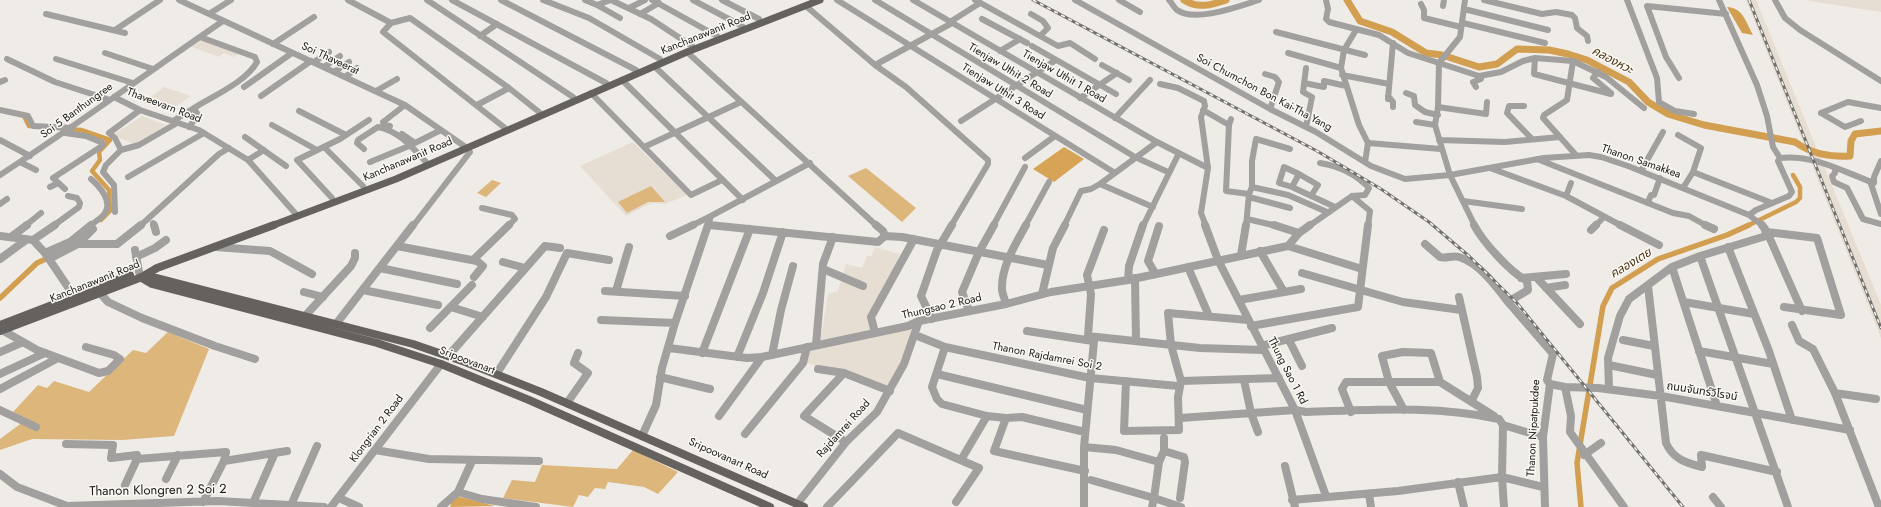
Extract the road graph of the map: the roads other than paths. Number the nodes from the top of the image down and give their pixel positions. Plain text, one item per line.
1 (160, 0) edge
2 (179, 0) edge
3 (231, 0) edge
4 (348, 0) edge
5 (427, 0) edge
6 (452, 0) edge
7 (501, 0) edge
8 (543, 0) edge
9 (585, 0) edge
10 (611, 0) edge
11 (645, 0) edge
12 (652, 0) edge
13 (693, 0) edge
14 (722, 0) edge
15 (820, 0) edge
16 (829, 0) edge
17 (837, 0) edge
18 (875, 0) edge
19 (913, 0) edge
20 (1076, 0) edge
21 (1119, 0) edge
22 (1170, 0) edge
23 (1260, 0) edge
24 (1326, 0) edge
25 (1465, 0) edge
26 (1484, 0) edge
27 (1626, 0) edge
28 (1719, 0) edge
29 (1775, 0) edge
30 (977, 2) edge
31 (659, 3) junction
32 (808, 4) edge
33 (1421, 4) dead end
34 (597, 5) junction
35 (629, 8) junction
36 (799, 9) junction
37 (1464, 9) junction
38 (1140, 12) dead end
39 (46, 14) dead end
40 (209, 14) junction
41 (640, 14) junction
42 (1031, 14) dead end
43 (1726, 14) junction
44 (314, 17) dead end
45 (620, 18) dead end
46 (982, 19) dead end
47 (759, 20) junction
48 (223, 21) junction
49 (951, 22) junction
50 (391, 23) junction
51 (497, 24) junction
52 (1462, 25) junction
53 (742, 26) junction
54 (115, 30) junction
55 (1356, 30) junction
56 (1548, 30) dead end
57 (1276, 32) dead end
58 (125, 33) dead end
59 (929, 34) junction
60 (480, 36) junction
61 (717, 36) junction
62 (1040, 36) junction
63 (200, 37) junction
64 (1020, 39) junction
65 (1588, 41) dead end
66 (1393, 43) junction
67 (1545, 43) dead end
68 (273, 44) junction
69 (692, 46) junction
70 (908, 46) junction
71 (1344, 50) junction
72 (1000, 51) junction
73 (329, 52) dead end
74 (687, 52) junction
75 (105, 53) dead end
76 (292, 53) junction
77 (1288, 53) dead end
78 (1365, 55) dead end
79 (340, 56) dead end
80 (1535, 58) junction
81 (7, 59) dead end
82 (56, 59) dead end
83 (1096, 59) dead end
84 (660, 60) junction
85 (1056, 60) junction
86 (1573, 61) junction
87 (312, 62) junction
88 (349, 62) dead end
89 (1440, 62) junction
90 (1102, 64) dead end
91 (653, 65) junction
92 (875, 65) junction
93 (324, 67) junction
94 (357, 68) dead end
95 (1306, 68) dead end
96 (153, 69) junction
97 (636, 70) junction
98 (334, 72) junction
99 (1341, 72) junction
100 (1598, 72) junction
101 (1037, 73) junction
102 (1117, 73) junction
103 (1265, 74) dead end
104 (1479, 76) junction
105 (345, 77) junction
106 (1679, 78) dead end
107 (397, 79) dead end
108 (620, 79) junction
109 (1129, 80) dead end
110 (1150, 80) dead end
111 (1881, 81) edge
112 (133, 83) junction
113 (606, 83) junction
114 (1304, 83) junction
115 (1570, 83) junction
116 (1160, 84) dead end
117 (1390, 84) junction
118 (1099, 85) junction
119 (1017, 86) junction
120 (1346, 86) junction
121 (1476, 86) dead end
122 (244, 87) dead end
123 (509, 88) junction
124 (376, 91) junction
125 (591, 93) junction
126 (1406, 93) dead end
127 (1116, 94) dead end
128 (262, 96) dead end
129 (573, 98) junction
130 (1080, 98) junction
131 (112, 99) junction
132 (996, 99) junction
133 (741, 102) junction
134 (1487, 102) dead end
135 (405, 105) junction
136 (477, 105) junction
137 (1524, 106) dead end
138 (1393, 107) dead end
139 (1438, 107) junction
140 (194, 108) junction
141 (1644, 108) dead end
142 (1881, 108) edge
143 (1270, 109) junction
144 (0, 110) edge
145 (140, 110) junction
146 (299, 110) dead end
147 (1203, 110) junction
148 (539, 112) junction
149 (1694, 114) dead end
150 (1438, 115) junction
151 (707, 117) junction
152 (1115, 118) junction
153 (369, 120) dead end
154 (961, 121) dead end
155 (1861, 121) dead end
156 (175, 122) junction
157 (1416, 122) dead end
158 (272, 125) dead end
159 (1436, 125) junction
160 (189, 127) junction
161 (1306, 127) junction
162 (72, 128) junction
163 (505, 128) junction
164 (441, 130) junction
165 (1663, 132) dead end
166 (65, 133) junction
167 (204, 133) junction
168 (675, 133) junction
169 (346, 135) junction
170 (1678, 135) dead end
171 (1055, 136) junction
172 (245, 137) dead end
173 (1560, 137) junction
174 (1532, 139) junction
175 (1439, 140) junction
176 (1157, 142) junction
177 (1368, 142) junction
178 (2, 144) edge
179 (409, 146) junction
180 (324, 147) junction
181 (466, 147) junction
182 (644, 147) junction
183 (229, 148) junction
184 (364, 149) dead end
185 (1290, 149) dead end
186 (1441, 149) junction
187 (121, 150) junction
188 (264, 150) junction
189 (317, 150) junction
190 (1180, 153) junction
191 (1576, 155) junction
192 (30, 156) junction
193 (1135, 157) junction
194 (1025, 158) dead end
195 (1780, 158) junction
196 (1536, 159) junction
197 (248, 160) junction
198 (20, 162) junction
199 (370, 162) dead end
200 (426, 162) junction
201 (1365, 162) junction
202 (1881, 162) edge
203 (810, 163) junction
204 (1320, 163) dead end
205 (286, 166) dead end
206 (1025, 167) dead end
207 (1208, 168) junction
208 (1490, 168) junction
209 (1835, 169) junction
210 (36, 170) dead end
211 (1641, 171) junction
212 (1168, 172) junction
213 (1693, 172) junction
214 (1115, 173) junction
215 (1, 174) edge
216 (1299, 174) junction
217 (1450, 175) junction
218 (128, 176) dead end
219 (1660, 178) junction
220 (91, 179) dead end
221 (722, 180) junction
222 (776, 181) junction
223 (1049, 182) dead end
224 (58, 183) junction
225 (1571, 183) dead end
226 (1875, 183) edge
227 (1100, 184) junction
228 (363, 186) junction
229 (50, 187) dead end
230 (108, 187) junction
231 (1252, 187) junction
232 (1292, 187) junction
233 (1683, 188) junction
234 (65, 189) dead end
235 (1249, 195) junction
236 (68, 196) dead end
237 (1311, 196) junction
238 (1352, 196) junction
239 (1566, 196) junction
240 (332, 198) junction
241 (7, 199) dead end
242 (743, 200) junction
243 (1463, 201) junction
244 (1772, 203) junction
245 (0, 204) edge
246 (1651, 204) junction
247 (1879, 204) edge
248 (1152, 207) junction
249 (1335, 207) junction
250 (482, 208) dead end
251 (1290, 208) dead end
252 (1522, 209) dead end
253 (115, 212) dead end
254 (1327, 212) junction
255 (42, 213) dead end
256 (295, 213) junction
257 (1881, 214) edge
258 (1749, 215) junction
259 (711, 216) junction
260 (1604, 217) junction
261 (1247, 219) junction
262 (153, 223) dead end
263 (1881, 224) edge
264 (709, 225) junction
265 (1159, 226) dead end
266 (93, 229) dead end
267 (750, 229) junction
268 (1714, 229) dead end
269 (1765, 229) junction
270 (1104, 230) dead end
271 (1591, 230) dead end
272 (156, 232) dead end
273 (783, 232) junction
274 (1299, 233) junction
275 (0, 236) edge
276 (670, 236) dead end
277 (885, 236) junction
278 (11, 237) junction
279 (833, 237) junction
280 (914, 239) junction
281 (26, 240) junction
282 (33, 240) junction
283 (166, 240) dead end
284 (78, 244) junction
285 (940, 244) junction
286 (1425, 244) dead end
287 (397, 246) junction
288 (1288, 246) junction
289 (1659, 246) dead end
290 (214, 247) junction
291 (573, 247) dead end
292 (629, 247) dead end
293 (1728, 247) junction
294 (560, 248) dead end
295 (1260, 251) junction
296 (979, 252) junction
297 (355, 253) dead end
298 (567, 253) junction
299 (1241, 255) junction
300 (47, 256) junction
301 (1700, 256) junction
302 (1010, 257) junction
303 (0, 259) edge
304 (473, 260) junction
305 (609, 260) dead end
306 (1218, 260) junction
307 (503, 262) dead end
308 (1048, 265) junction
309 (158, 266) junction
310 (793, 266) dead end
311 (1188, 267) junction
312 (1672, 267) junction
313 (380, 268) junction
314 (525, 268) junction
315 (823, 269) junction
316 (1362, 269) junction
317 (1155, 273) junction
318 (1302, 273) dead end
319 (312, 274) dead end
320 (1566, 274) dead end
321 (140, 275) junction
322 (1536, 277) junction
323 (1521, 278) junction
324 (1132, 279) junction
325 (154, 281) junction
326 (119, 282) junction
327 (457, 284) dead end
328 (1565, 285) dead end
329 (863, 286) dead end
330 (1089, 286) junction
331 (1648, 286) junction
332 (1546, 288) junction
333 (1301, 289) dead end
334 (363, 290) junction
335 (1360, 290) junction
336 (605, 291) dead end
337 (616, 291) junction
338 (304, 292) dead end
339 (1284, 292) junction
340 (100, 293) junction
341 (1042, 294) junction
342 (74, 296) junction
343 (323, 296) junction
344 (685, 296) junction
345 (1459, 297) dead end
346 (1239, 300) junction
347 (1511, 300) junction
348 (1684, 302) junction
349 (1006, 304) junction
350 (438, 305) dead end
351 (451, 307) junction
352 (1784, 307) dead end
353 (1719, 308) junction
354 (1461, 310) junction
355 (287, 311) junction
356 (969, 311) junction
357 (1802, 311) junction
358 (1754, 314) junction
359 (305, 316) junction
360 (1209, 316) junction
361 (483, 317) junction
362 (280, 318) junction
363 (932, 319) junction
364 (601, 320) dead end
365 (920, 321) junction
366 (675, 323) junction
367 (1250, 323) junction
368 (336, 324) junction
369 (1580, 324) dead end
370 (1792, 325) dead end
371 (430, 328) dead end
372 (1332, 328) dead end
373 (1, 329) edge
374 (1027, 331) dead end
375 (875, 333) junction
376 (915, 335) junction
377 (1091, 339) junction
378 (1289, 340) junction
379 (1623, 340) dead end
380 (1136, 341) junction
381 (23, 342) junction
382 (1171, 345) junction
383 (812, 346) junction
384 (1654, 346) junction
385 (86, 347) dead end
386 (945, 347) junction
387 (669, 348) junction
388 (1262, 348) junction
389 (1699, 351) junction
390 (0, 352) edge
391 (45, 353) junction
392 (578, 353) dead end
393 (702, 353) junction
394 (449, 355) junction
395 (772, 355) junction
396 (737, 357) junction
397 (762, 357) junction
398 (1736, 357) junction
399 (58, 358) junction
400 (255, 359) dead end
401 (441, 364) junction
402 (1773, 364) junction
403 (1609, 365) junction
404 (1302, 366) dead end
405 (818, 368) dead end
406 (497, 373) junction
407 (844, 373) junction
408 (0, 374) edge
409 (937, 374) junction
410 (1657, 375) junction
411 (660, 377) junction
412 (1090, 378) junction
413 (1279, 378) junction
414 (1244, 380) junction
415 (1126, 381) junction
416 (1389, 382) junction
417 (1440, 382) junction
418 (1180, 384) junction
419 (1550, 384) junction
420 (1566, 387) junction
421 (0, 389) edge
422 (710, 389) dead end
423 (1609, 389) junction
424 (890, 391) junction
425 (1835, 393) junction
426 (1661, 396) junction
427 (1876, 399) dead end
428 (1472, 400) junction
429 (567, 403) junction
430 (1717, 406) junction
431 (0, 410) edge
432 (1087, 410) junction
433 (1295, 410) junction
434 (1404, 410) junction
435 (1351, 412) junction
436 (1756, 412) junction
437 (1251, 413) junction
438 (719, 416) dead end
439 (987, 416) junction
440 (1006, 418) junction
441 (1180, 418) junction
442 (1792, 420) junction
443 (1501, 422) junction
444 (36, 427) dead end
445 (1850, 430) junction
446 (1085, 432) junction
447 (1258, 432) dead end
448 (745, 434) dead end
449 (642, 436) junction
450 (1543, 437) junction
451 (1164, 438) dead end
452 (846, 442) junction
453 (1601, 443) dead end
454 (66, 444) dead end
455 (317, 446) dead end
456 (1084, 447) junction
457 (634, 448) junction
458 (374, 450) junction
459 (287, 451) dead end
460 (1164, 451) junction
461 (275, 453) junction
462 (1584, 455) junction
463 (178, 456) junction
464 (137, 459) junction
465 (961, 460) junction
466 (224, 461) junction
467 (472, 461) junction
468 (539, 461) dead end
469 (1159, 462) junction
470 (1285, 466) dead end
471 (1084, 471) junction
472 (1777, 472) junction
473 (0, 474) edge
474 (1502, 477) junction
475 (166, 479) dead end
476 (1091, 480) dead end
477 (1458, 482) junction
478 (125, 485) dead end
479 (1543, 487) junction
480 (458, 492) junction
481 (1326, 496) junction
482 (339, 498) junction
483 (1180, 498) dead end
484 (1713, 498) dead end
485 (1370, 501) edge
486 (203, 502) junction
487 (956, 502) dead end
488 (253, 503) junction
489 (1153, 503) edge
490 (1294, 504) edge
491 (291, 505) junction
492 (510, 505) edge
493 (799, 506) edge
494 (324, 507) edge
495 (332, 507) edge
496 (359, 507) edge
497 (441, 507) edge
498 (536, 507) edge
499 (770, 507) edge
500 (827, 507) edge
501 (1084, 507) edge
502 (1181, 507) edge
503 (1464, 507) edge
504 (1504, 507) edge
505 (1545, 507) edge
506 (1624, 507) edge
507 (1721, 507) edge
508 (1788, 507) edge
509 (1879, 507) edge

1 - 54 street
2 - 40 street, Soi Thaveerat
3 - 40 street
4 - 50 street
5 - 60 street
6 - 51 street
7 - 97 street
8 - 84 street
9 - 34 street
10 - 34 street
10 - 35 street
11 - 35 street
12 - 31 street
13 - 53 street
14 - 47 street
15 - 36 main road, Kanchanawanit Road
16 - 32 main road
17 - 70 street, Tienjaw Uthit 3 Road
18 - 59 street, Tienjaw Uthit 2 Road
19 - 49 street, Tienjaw Uthit 1 Road
20 - 143 street, Soi Chumchon Bon Kai-Tha Yang
21 - 38 street
22 - 23 street
24 - 55 street
25 - 37 street
26 - 65 street
27 - 149 street
28 - 43 street
29 - 111 street
30 - 49 street
30 - 62 street
31 - 41 street
31 - 61 street
32 - 36 main road
32 - 47 main road, Kanchanawanit Road
32 - 92 street
33 - 52 street
34 - 45 street
35 - 41 street
36 - 74 main road, Kanchanawanit Road
37 - 52 street
37 - 56 street
39 - 54 street
40 - 48 street, Soi Thaveerat
41 - 69 street
42 - 62 street
43 - 106 street
43 - 195 street
44 - 68 street
46 - 64 street
47 - 53 main road, Kanchanawanit Road
48 - 63 street, Soi 5 Banthungree
48 - 68 street, Soi Thaveerat
49 - 59 street
49 - 72 street, Tienjaw Uthit 1 Road
50 - 123 street
50 - 136 street
51 - 60 street
51 - 113 street
52 - 67 street
52 - 89 street
53 - 61 main road, Kanchanawanit Road
54 - 58 street
55 - 66 street
55 - 71 street
57 - 71 street
59 - 70 street
59 - 119 street, Tienjaw Uthit 2 Road
60 - 129 street
61 - 69 main road, Kanchanawanit Road
62 - 83 street
63 - 96 street, Soi 5 Banthungree
63 - 140 street
64 - 72 street
64 - 85 street
66 - 89 street
66 - 117 street
68 - 76 street, Soi Thaveerat
69 - 84 main road, Kanchanawanit Road
70 - 92 street
70 - 132 street, Tienjaw Uthit 3 Road
71 - 78 street
71 - 99 street
72 - 101 street, Tienjaw Uthit 1 Road
73 - 87 street
74 - 91 main road, Kanchanawanit Road
74 - 133 street
75 - 96 street
76 - 87 street, Soi Thaveerat
76 - 122 street
77 - 99 street
79 - 93 street
80 - 86 street
80 - 104 street
80 - 115 street
81 - 131 street, Thaveevarn Road
82 - 112 street
84 - 91 main road, Kanchanawanit Road
85 - 101 street
85 - 118 street
86 - 100 street
86 - 115 street
87 - 93 street, Soi Thaveerat
87 - 128 street
88 - 98 street
89 - 104 street
89 - 139 street
90 - 102 street
91 - 97 main road, Kanchanawanit Road
91 - 108 main road, Kanchanawanit Road
91 - 151 street
92 - 285 street
93 - 98 street, Soi Thaveerat
94 - 105 street
95 - 114 street
96 - 112 street, Soi 5 Banthungree
97 - 108 main road, Kanchanawanit Road
98 - 105 street, Soi Thaveerat
99 - 117 street
99 - 120 street
100 - 115 street
100 - 141 street
101 - 119 street
101 - 130 street, Tienjaw Uthit 1 Road
102 - 109 street
102 - 118 street
103 - 143 street
104 - 121 street
105 - 124 street, Soi Thaveerat
107 - 124 street
108 - 113 main road, Kanchanawanit Road
108 - 125 main road, Kanchanawanit Road
108 - 168 street
110 - 152 street
112 - 131 street, Soi 5 Banthungree
113 - 129 main road, Kanchanawanit Road
114 - 120 street
114 - 161 street
115 - 173 street
116 - 147 street
117 - 138 street
118 - 127 street
118 - 130 street
119 - 132 street
119 - 193 street, Tienjaw Uthit 2 Road
120 - 177 street
123 - 136 street
123 - 148 street
124 - 135 street, Soi Thaveerat
125 - 181 main road, Kanchanawanit Road
125 - 182 street
126 - 150 street
129 - 148 main road, Kanchanawanit Road
130 - 152 street, Tienjaw Uthit 1 Road
131 - 145 street, Thaveevarn Road
131 - 162 street, Soi 5 Banthungree
132 - 154 street
132 - 171 street, Tienjaw Uthit 3 Road
133 - 151 street
133 - 203 street
134 - 139 street
135 - 164 street, Soi Thaveerat
135 - 164 street
136 - 163 street
137 - 174 street
139 - 150 street
140 - 156 street
140 - 160 street
142 - 155 street
143 - 161 street, Soi Chumchon Bon Kai-Tha Yang
144 - 162 street
145 - 156 street, Thaveevarn Road
145 - 187 street
146 - 169 street
147 - 207 street, Thung Sao 1 Rd
147 - 235 street
148 - 163 main road, Kanchanawanit Road
150 - 159 street
151 - 168 street
151 - 222 street
152 - 176 street, Tienjaw Uthit 1 Road
153 - 169 street
156 - 160 street, Thaveevarn Road
156 - 187 street
157 - 159 street
158 - 189 street
159 - 175 street
160 - 167 street, Thaveevarn Road
161 - 201 street, Soi Chumchon Bon Kai-Tha Yang
162 - 166 street, Soi 5 Banthungree
163 - 181 main road, Kanchanawanit Road
164 - 181 street, Soi Thaveerat
165 - 211 street
166 - 192 street, Soi 5 Banthungree
166 - 224 street
167 - 183 street, Thaveevarn Road
167 - 218 street
168 - 182 street
168 - 221 street
169 - 180 street
170 - 213 street
171 - 194 street
171 - 214 street, Tienjaw Uthit 3 Road
172 - 188 street
173 - 174 street
173 - 191 street
174 - 175 street
175 - 186 street
176 - 190 street, Tienjaw Uthit 1 Road
176 - 193 street
177 - 186 street
177 - 201 street
178 - 192 street
179 - 184 street
179 - 199 street
179 - 200 street
180 - 189 street
180 - 228 street
181 - 200 main road, Kanchanawanit Road
181 - 287 street
181 - 290 main road, Kanchanawanit Road
182 - 221 street
183 - 197 street, Thaveevarn Road
183 - 284 street
185 - 231 street
186 - 217 street
187 - 230 street
188 - 197 street
188 - 205 street
189 - 240 street
190 - 207 street, Tienjaw Uthit 1 Road
190 - 212 street
191 - 196 street, Thanon Samakkea
191 - 211 street, Thanon Samakkea
192 - 198 street, Soi 5 Banthungree
193 - 212 street, Tienjaw Uthit 2 Road
193 - 214 street
195 - 209 street
195 - 244 street
196 - 208 street, Thanon Samakkea
196 - 246 street
197 - 256 street, Thaveevarn Road
198 - 210 street
198 - 215 street, Soi 5 Banthungree
200 - 228 main road, Kanchanawanit Road
201 - 217 street, Soi Chumchon Bon Kai-Tha Yang
202 - 226 street
203 - 222 street
203 - 277 street
204 - 238 street
206 - 296 street
207 - 306 street, Thung Sao 1 Rd
208 - 217 street, Thanon Samakkea
208 - 239 street
209 - 226 street
209 - 263 street
211 - 219 street, Thanon Samakkea
212 - 248 street
213 - 233 street
213 - 244 street
214 - 227 street
216 - 232 street
216 - 232 street
216 - 237 street
217 - 243 street
219 - 233 street, Thanon Samakkea
219 - 246 street
220 - 230 street
221 - 242 street
222 - 242 street
223 - 302 street
224 - 229 street
224 - 234 street
225 - 239 street
226 - 247 street
227 - 248 street
227 - 308 street
228 - 240 main road, Kanchanawanit Road
230 - 253 street
230 - 300 street
231 - 235 street
231 - 254 street
232 - 237 street
233 - 258 street, Thanon Samakkea
235 - 251 street
235 - 261 street
236 - 282 street
237 - 249 street
238 - 249 street
238 - 316 street
239 - 260 street
240 - 256 main road, Kanchanawanit Road
241 - 245 street
242 - 259 street
243 - 252 street
243 - 323 street
244 - 258 street
246 - 268 street
247 - 257 street
248 - 324 street
249 - 254 street
250 - 304 street
254 - 274 street
255 - 278 street
256 - 309 main road, Kanchanawanit Road
258 - 269 street, Thanon Samakkea
259 - 264 street
259 - 276 street
260 - 271 street
260 - 289 street
261 - 274 street
261 - 299 street
262 - 272 street
264 - 267 street
264 - 344 street
265 - 317 street
266 - 284 street
267 - 273 street
267 - 393 street
269 - 293 street
269 - 357 street
269 - 357 street
270 - 330 street
273 - 279 street
273 - 396 street
274 - 288 street
275 - 278 street
277 - 279 street
277 - 280 street
278 - 281 street
279 - 315 street
280 - 285 street
280 - 375 street
281 - 282 street
281 - 303 street
282 - 300 street
283 - 321 street
284 - 300 street
285 - 296 street
285 - 363 street
286 - 347 street
287 - 304 street
287 - 313 street
288 - 295 street, Thungsao 2 Road
288 - 316 street
290 - 309 main road, Kanchanawanit Road
290 - 319 street
291 - 298 street
292 - 337 street
293 - 301 street
293 - 358 street
294 - 314 street
295 - 299 street, Thungsao 2 Road
295 - 339 street
296 - 302 street
296 - 356 street
297 - 343 street
298 - 305 street
298 - 406 street
299 - 306 street, Thungsao 2 Road
300 - 342 street
301 - 312 street
301 - 353 street
302 - 308 street
302 - 349 street
304 - 351 street
306 - 311 street, Thungsao 2 Road
306 - 346 street, Thung Sao 1 Rd
307 - 314 street
308 - 341 street
309 - 321 main road, Kanchanawanit Road
309 - 325 main road
310 - 395 street
311 - 317 street, Thungsao 2 Road
311 - 360 street
312 - 331 street
312 - 348 street
313 - 327 street
313 - 334 street
314 - 361 street
315 - 329 street
315 - 383 street
316 - 335 street
317 - 324 street, Thungsao 2 Road
318 - 335 street
320 - 322 street
321 - 325 main road, Sripoovanart
321 - 326 main road, Kanchanawanit Road
322 - 323 street
322 - 332 street
323 - 347 street
324 - 330 street, Thungsao 2 Road
324 - 380 street
325 - 326 main road
325 - 355 main road, Sripoovanart
325 - 362 main road, Sripoovanart
326 - 340 main road, Kanchanawanit Road
326 - 342 main road, Kanchanawanit Road
328 - 332 street
330 - 341 street, Thungsao 2 Road
330 - 377 street
331 - 384 street
331 - 403 street
332 - 369 street
333 - 339 street
334 - 350 street
334 - 368 street
335 - 354 street
335 - 367 street
336 - 337 street
337 - 344 street
338 - 343 street
339 - 346 street
340 - 373 main road, Kanchanawanit Road
340 - 400 street
341 - 349 street, Thungsao 2 Road
342 - 373 main road, Kanchanawanit Road
343 - 359 street
344 - 366 street
345 - 354 street
346 - 367 street, Thung Sao 1 Rd
347 - 419 street, Thanon Nipatpukdee
348 - 353 street
348 - 389 street
349 - 356 street, Thungsao 2 Road
351 - 361 street
351 - 371 street
352 - 357 street
353 - 358 street
353 - 398 street
354 - 428 street
355 - 359 main road, Sripoovanart
355 - 362 main road
356 - 363 street, Thungsao 2 Road
358 - 402 street
359 - 368 main road, Sripoovanart
360 - 367 street
360 - 382 street
361 - 394 street
362 - 401 main road, Sripoovanart
363 - 365 street, Thungsao 2 Road
364 - 366 street
365 - 375 street, Thungsao 2 Road
365 - 376 street, Rajdamrei Road
366 - 387 street
367 - 388 street, Thung Sao 1 Rd
368 - 394 main road, Sripoovanart
370 - 425 street
372 - 378 street
373 - 381 street
374 - 377 street
375 - 383 street, Thungsao 2 Road
376 - 386 street, Thanon Rajdamrei Soi 2
376 - 424 street, Rajdamrei Road
377 - 380 street
377 - 412 street
378 - 388 street
378 - 404 street
379 - 384 street
380 - 382 street
381 - 390 street
381 - 391 street
382 - 388 street
382 - 418 street
383 - 395 street, Thungsao 2 Road
383 - 448 street
384 - 410 street
385 - 399 street
386 - 409 street
386 - 412 street, Thanon Rajdamrei Soi 2
387 - 393 street, Thungsao 2 Road
387 - 411 street
388 - 413 street, Thung Sao 1 Rd
389 - 398 street
389 - 430 street
391 - 399 street
391 - 408 street
392 - 429 street
393 - 396 street, Thungsao 2 Road
394 - 401 main road
394 - 406 main road, Sripoovanart
395 - 397 street, Thungsao 2 Road
396 - 397 street, Thungsao 2 Road
397 - 438 street
398 - 402 street
398 - 436 street
399 - 421 street
401 - 457 main road, Sripoovanart
401 - 458 street, Klongrian 2 Road
402 - 442 street
403 - 410 street
403 - 423 street
405 - 407 street
406 - 429 main road, Sripoovanart
407 - 424 street
407 - 452 street
409 - 432 street
409 - 439 street
410 - 426 street
411 - 422 street
411 - 449 street
412 - 415 street, Thanon Rajdamrei Soi 2
412 - 432 street
413 - 414 street, Thanon Rajdamrei Soi 2
413 - 433 street, Thung Sao 1 Rd
414 - 418 street, Thanon Rajdamrei Soi 2
414 - 437 street
415 - 418 street, Thanon Rajdamrei Soi 2
415 - 441 street
416 - 417 street
416 - 417 street
416 - 434 street
416 - 435 street
417 - 428 street
418 - 441 street
419 - 420 street, ถนนจันทร์วิโรจน์
419 - 450 street, Thanon Nipatpukdee
420 - 423 street, ถนนจันทร์วิโรจน์
420 - 462 street
423 - 426 street, ถนนจันทร์วิโรจน์
424 - 452 street, Rajdamrei Road
425 - 427 street
425 - 445 street
426 - 430 street, ถนนจันทร์วิโรจน์
426 - 472 street
428 - 443 street
429 - 449 main road, Sripoovanart
430 - 436 street, ถนนจันทร์วิโรจน์
431 - 444 street
432 - 446 street
433 - 435 street
433 - 437 street
433 - 481 street, Thung Sao 1 Rd
434 - 435 street
434 - 443 street
436 - 442 street, ถนนจันทร์วิโรจน์
436 - 472 street
437 - 441 street
437 - 447 street
439 - 440 street
439 - 465 street
440 - 446 street
440 - 471 street
442 - 445 street, ถนนจันทร์วิโรจน์
443 - 450 street
443 - 474 street
445 - 509 street
446 - 456 street
449 - 457 main road
449 - 493 main road, Sripoovanart Road
450 - 479 street, Thanon Nipatpukdee
451 - 460 street
452 - 493 street, Rajdamrei Road
453 - 462 street
454 - 464 street
455 - 491 street
456 - 469 street
456 - 471 street
457 - 499 main road, Sripoovanart
458 - 467 street
458 - 482 street, Klongrian 2 Road
459 - 461 street
460 - 469 street
460 - 483 street
461 - 466 street
461 - 488 street
462 - 506 street
463 - 464 street
463 - 466 street
463 - 475 street
464 - 478 street
465 - 487 street
465 - 500 street
466 - 486 street
467 - 468 street
467 - 480 street
469 - 489 street
470 - 490 street
471 - 501 street
472 - 508 street
473 - 486 street, Thanon Klongren 2 Soi 2
474 - 477 street
474 - 479 street
474 - 504 street
476 - 489 street
477 - 485 street
477 - 503 street
479 - 505 street, Thanon Nipatpukdee
480 - 492 street
480 - 497 street
481 - 485 street
481 - 490 street
482 - 495 street, Klongrian 2 Road
482 - 496 street
484 - 507 street
486 - 488 street, Thanon Klongren 2 Soi 2
488 - 491 street, Thanon Klongren 2 Soi 2
489 - 502 street
491 - 494 street, Thanon Klongren 2 Soi 2
492 - 498 street

